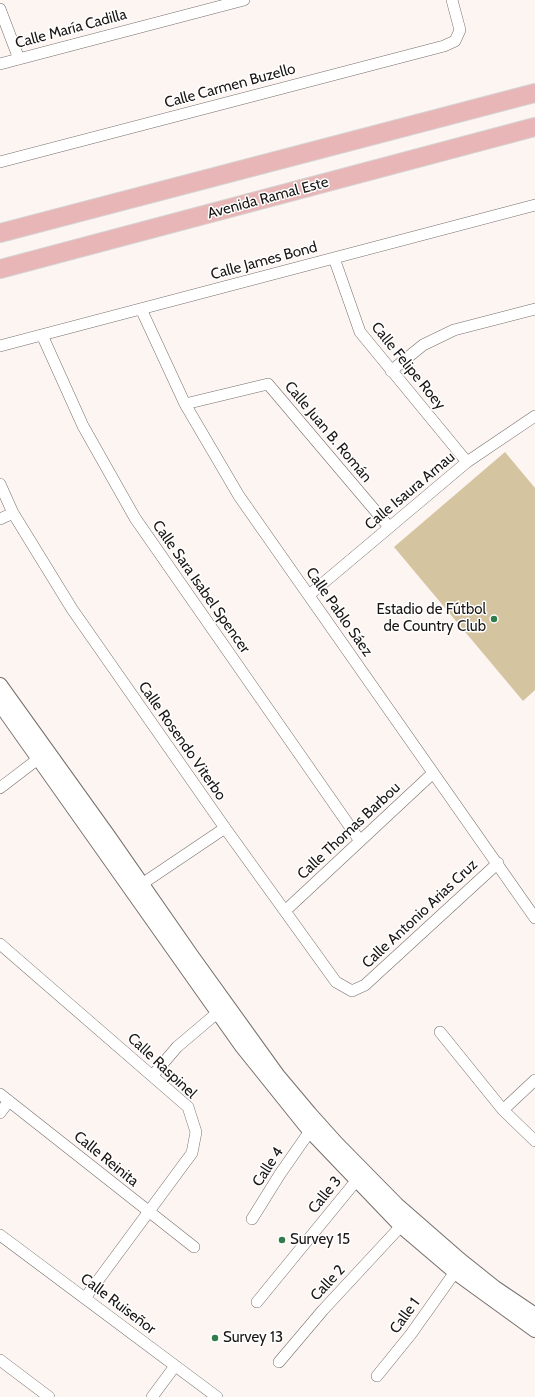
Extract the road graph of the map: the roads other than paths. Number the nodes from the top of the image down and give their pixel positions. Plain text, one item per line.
1 (244, 0) edge
2 (452, 0) edge
3 (0, 9) edge
4 (18, 59) junction
5 (0, 64) edge
6 (535, 93) edge
7 (535, 127) edge
8 (0, 162) edge
9 (535, 205) edge
10 (0, 233) edge
11 (334, 258) junction
12 (0, 269) edge
13 (141, 309) junction
14 (535, 309) edge
15 (42, 335) junction
16 (0, 346) edge
17 (391, 370) junction
18 (185, 404) junction
19 (535, 416) edge
20 (467, 462) junction
21 (0, 484) edge
22 (13, 513) junction
23 (0, 519) edge
24 (389, 527) junction
25 (309, 595) junction
26 (0, 686) edge
27 (0, 704) edge
28 (38, 759) junction
29 (433, 773) junction
30 (0, 788) edge
31 (225, 828) junction
32 (360, 841) junction
33 (498, 863) junction
34 (137, 887) junction
35 (285, 911) junction
36 (535, 918) edge
37 (0, 944) edge
38 (362, 986) joint
39 (222, 1008) junction
40 (440, 1032) dead end
41 (153, 1075) junction
42 (535, 1080) edge
43 (0, 1094) edge
44 (9, 1101) junction
45 (503, 1110) junction
46 (0, 1113) edge
47 (310, 1131) junction
48 (535, 1141) edge
49 (356, 1181) junction
50 (149, 1212) junction
51 (252, 1219) dead end
52 (401, 1226) junction
53 (0, 1234) edge
54 (194, 1247) dead end
55 (455, 1272) junction
56 (85, 1298) junction
57 (256, 1302) dead end
58 (535, 1316) edge
59 (535, 1330) edge
60 (0, 1360) edge
61 (279, 1362) dead end
62 (175, 1366) junction
63 (377, 1376) dead end
64 (49, 1397) edge
65 (152, 1397) edge
66 (217, 1397) edge

1 - 4 street, Calle María Cadilla
2 - 8 street, Calle Carmen Buzello
3 - 4 street
4 - 5 street, Calle María Cadilla
6 - 10 main road
7 - 12 main road, Avenida Ramal Este
9 - 11 street, Calle James Bond
11 - 13 street, Calle James Bond
11 - 17 street, Calle Felipe Roey
13 - 15 street, Calle James Bond
13 - 18 street, Calle Pablo Sáez
14 - 17 street
15 - 16 street, Calle James Bond
15 - 32 street, Calle Sara Isabel Spencer
17 - 20 street, Calle Felipe Roey
18 - 24 street, Calle Juan B. Román
18 - 25 street, Calle Pablo Sáez
19 - 20 street, Calle Isaura Arnau
20 - 24 street, Calle Isaura Arnau
21 - 22 street, Calle Rosendo Viterbo
22 - 23 street
22 - 31 street, Calle Rosendo Viterbo
24 - 25 street, Calle Isaura Arnau
25 - 29 street, Calle Pablo Sáez
26 - 34 street
27 - 28 street
28 - 30 street
28 - 34 street
29 - 32 street, Calle Thomas Barbou
29 - 33 street, Calle Pablo Sáez
31 - 34 street
31 - 35 street, Calle Rosendo Viterbo
32 - 35 street, Calle Thomas Barbou
33 - 36 street, Calle Pablo Sáez
33 - 38 street, Calle Antonio Arias Cruz
34 - 39 street
35 - 38 street, Calle Rosendo Viterbo
37 - 41 street, Calle Raspinel
39 - 41 street
39 - 47 street
39 - 58 street
40 - 45 street
41 - 50 street, Calle Raspinel
42 - 45 street
43 - 44 street, Calle Reinita
44 - 46 street
44 - 50 street, Calle Reinita
45 - 48 street
47 - 49 street
47 - 51 street, Calle 4
49 - 52 street
49 - 57 street, Calle 3
50 - 54 street, Calle Reinita
50 - 56 street, Calle Raspinel
52 - 55 street
52 - 61 street, Calle 2
53 - 56 street, Calle Ruiseñor
55 - 59 street
55 - 63 street, Calle 1
56 - 62 street, Calle Ruiseñor
60 - 64 street
62 - 65 street
62 - 66 street, Calle Ruiseñor

